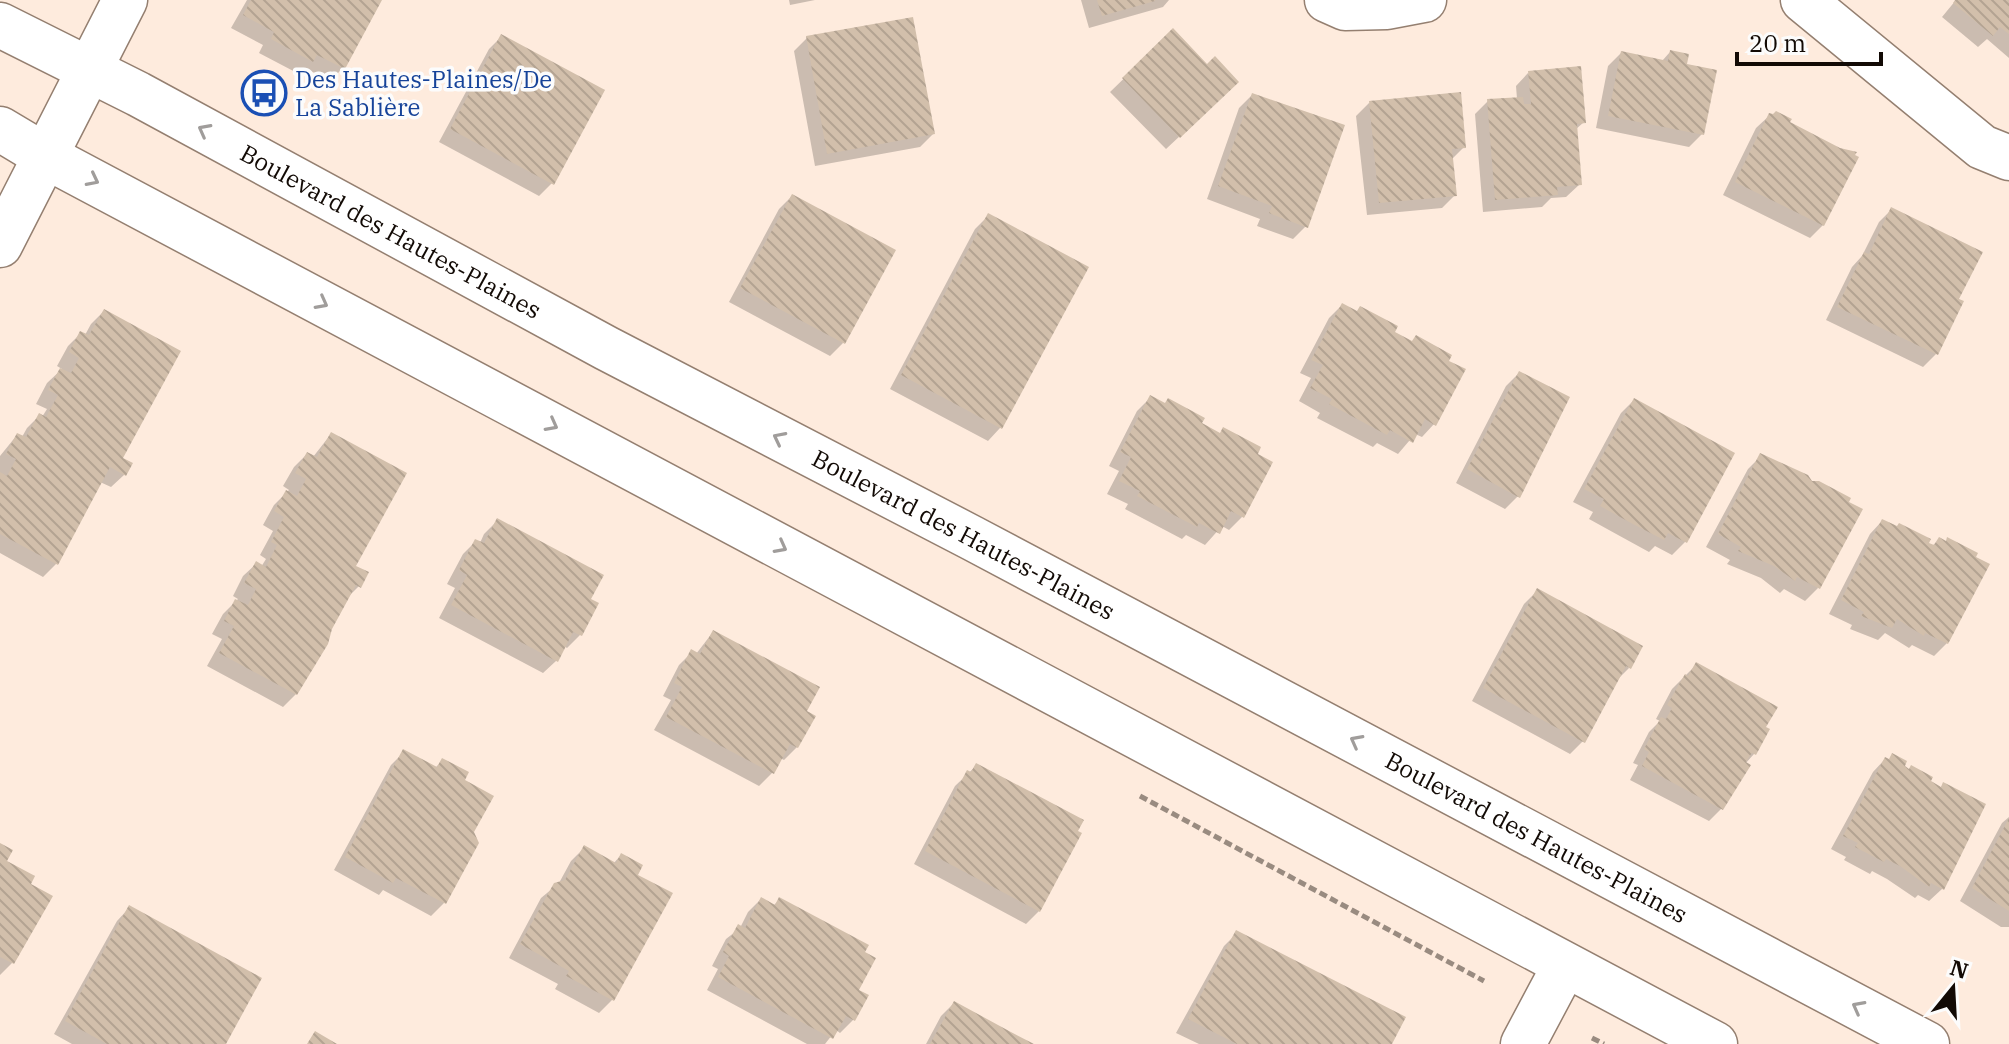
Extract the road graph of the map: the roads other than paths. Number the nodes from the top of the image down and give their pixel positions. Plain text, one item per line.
1 (125, 0) edge
2 (1327, 0) edge
3 (1424, 0) edge
4 (1803, 0) edge
5 (0, 25) edge
6 (88, 70) junction
7 (0, 129) edge
8 (47, 157) junction
9 (2009, 158) edge
10 (0, 245) edge
11 (1565, 965) junction
12 (1523, 1044) edge
13 (1715, 1044) edge
14 (1927, 1044) edge

1 - 6 street
2 - 3 street
4 - 9 street
5 - 6 street, Boulevard des Hautes-Plaines
6 - 8 street
14 -> 6 street, Boulevard des Hautes-Plaines
7 - 8 street
8 - 10 street
8 -> 11 street
11 - 12 street
11 - 13 street

